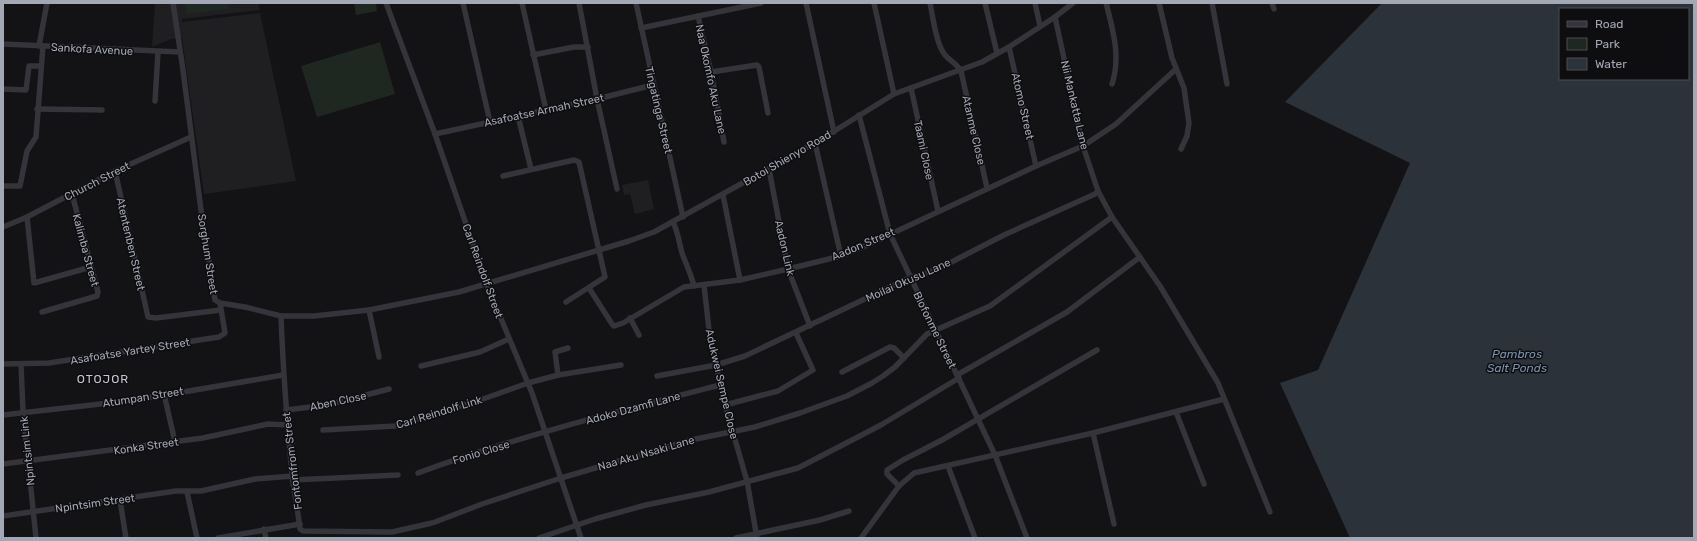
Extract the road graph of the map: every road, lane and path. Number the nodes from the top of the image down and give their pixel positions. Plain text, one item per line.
1 (47, 3) edge
2 (173, 3) edge
3 (386, 3) edge
4 (463, 3) edge
5 (522, 3) edge
6 (579, 3) edge
7 (636, 3) edge
8 (761, 3) edge
9 (806, 3) edge
10 (874, 3) edge
11 (930, 3) edge
12 (985, 3) edge
13 (1035, 3) edge
14 (1073, 3) edge
15 (1106, 3) edge
16 (1159, 3) edge
17 (1212, 3) edge
18 (1272, 3) edge
19 (743, 5) edge
20 (1274, 9) dead end
21 (698, 16) junction
22 (1055, 17) junction
23 (1040, 26) junction
24 (641, 28) junction
25 (3, 44) edge
26 (41, 46) junction
27 (588, 47) junction
28 (1009, 47) junction
29 (158, 52) junction
30 (180, 52) junction
31 (997, 54) junction
32 (533, 55) junction
33 (41, 66) junction
34 (1176, 69) junction
35 (961, 71) junction
36 (711, 72) junction
37 (1112, 84) dead end
38 (1227, 84) dead end
39 (653, 85) junction
40 (911, 88) junction
41 (3, 89) edge
42 (894, 94) junction
43 (597, 99) junction
44 (154, 101) dead end
45 (37, 109) junction
46 (102, 110) dead end
47 (546, 110) junction
48 (768, 113) dead end
49 (859, 115) junction
50 (518, 116) junction
51 (490, 122) junction
52 (834, 132) junction
53 (435, 134) junction
54 (191, 137) junction
55 (724, 142) dead end
56 (815, 143) junction
57 (1083, 146) junction
58 (1181, 149) dead end
59 (1036, 166) junction
60 (531, 169) junction
61 (769, 169) junction
62 (115, 171) junction
63 (504, 176) dead end
64 (3, 186) edge
65 (987, 188) junction
66 (617, 189) dead end
67 (1098, 191) junction
68 (72, 194) junction
69 (723, 195) junction
70 (938, 211) junction
71 (27, 217) junction
72 (683, 217) junction
73 (1112, 217) junction
74 (673, 222) junction
75 (3, 227) edge
76 (890, 234) junction
77 (600, 250) junction
78 (841, 256) junction
79 (1140, 257) junction
80 (91, 267) junction
81 (788, 269) junction
82 (909, 278) junction
83 (740, 280) junction
84 (487, 284) junction
85 (704, 285) junction
86 (694, 286) junction
87 (589, 288) junction
88 (566, 302) dead end
89 (221, 306) junction
90 (369, 310) junction
91 (42, 312) dead end
92 (281, 316) junction
93 (630, 318) junction
94 (810, 326) junction
95 (935, 330) junction
96 (796, 332) junction
97 (639, 335) dead end
98 (509, 340) junction
99 (568, 348) dead end
100 (1097, 350) dead end
101 (379, 357) dead end
102 (904, 358) junction
103 (3, 364) edge
104 (20, 364) junction
105 (621, 365) dead end
106 (716, 365) junction
107 (421, 366) dead end
108 (842, 372) dead end
109 (283, 375) junction
110 (558, 375) junction
111 (657, 376) dead end
112 (958, 376) junction
113 (528, 383) junction
114 (720, 385) junction
115 (389, 389) dead end
116 (164, 394) junction
117 (1224, 399) junction
118 (725, 405) junction
119 (286, 410) junction
120 (23, 412) junction
121 (1176, 412) junction
122 (3, 415) edge
123 (978, 420) junction
124 (288, 425) junction
125 (323, 430) dead end
126 (732, 431) junction
127 (545, 432) junction
128 (1093, 433) junction
129 (174, 442) junction
130 (995, 455) junction
131 (28, 461) junction
132 (3, 464) edge
133 (948, 466) junction
134 (418, 473) dead end
135 (398, 475) dead end
136 (293, 478) junction
137 (561, 478) junction
138 (747, 482) junction
139 (1204, 484) dead end
140 (899, 486) junction
141 (187, 492) junction
142 (120, 500) junction
143 (849, 511) dead end
144 (32, 512) junction
145 (1270, 512) dead end
146 (3, 516) edge
147 (300, 524) junction
148 (1114, 524) dead end
149 (577, 525) junction
150 (264, 529) junction
151 (369, 531) junction
152 (756, 536) edge
153 (36, 538) edge
154 (126, 538) edge
155 (197, 538) edge
156 (218, 538) edge
157 (266, 538) edge
158 (370, 538) edge
159 (539, 538) edge
160 (581, 538) edge
161 (736, 538) edge
162 (861, 538) edge
163 (975, 538) edge
164 (1027, 538) edge

1 - 26 street
2 - 30 street, Sorghum Street
3 - 53 street, Carl Reindolf Street
4 - 51 street
5 - 32 street
6 - 27 street
7 - 24 street, Tingatinga Street
8 - 19 street
9 - 52 street
10 - 42 street
11 - 35 street
12 - 31 street
13 - 23 street
14 - 22 street, Botoi Shienyo Road
15 - 37 street
16 - 34 street
17 - 38 street
18 - 20 street
19 - 21 street
21 - 24 street
21 - 36 street, Naa Okomfo Aku Lane
22 - 23 street, Botoi Shienyo Road
22 - 57 street, Nii Mankatta Lane
23 - 28 street, Botoi Shienyo Road
24 - 39 street, Tingatinga Street
25 - 26 street, Sankofa Avenue
26 - 29 street, Sankofa Avenue
26 - 33 street
27 - 32 street
27 - 43 street
28 - 31 street, Botoi Shienyo Road
28 - 59 street, Atomo Street
29 - 30 street, Sankofa Avenue
29 - 44 street
30 - 54 street, Sorghum Street
31 - 35 street, Botoi Shienyo Road
32 - 47 street
33 - 41 street
33 - 45 street
34 - 57 street, Aadon Street
34 - 58 street
35 - 40 street, Botoi Shienyo Road
35 - 65 street, Atanme Close
36 - 48 street
36 - 55 street, Naa Okomfo Aku Lane
39 - 43 street, Asafoatse Armah Street
39 - 72 street, Tingatinga Street
40 - 42 street, Botoi Shienyo Road
40 - 70 street, Taami Close
42 - 49 street, Botoi Shienyo Road
43 - 47 street, Asafoatse Armah Street
43 - 66 street
45 - 46 street
45 - 64 street
47 - 50 street, Asafoatse Armah Street
49 - 52 street, Botoi Shienyo Road
49 - 76 street, Blofonme Street
50 - 51 street, Asafoatse Armah Street
50 - 60 street
51 - 53 street, Asafoatse Armah Street
52 - 56 street, Botoi Shienyo Road
53 - 84 street, Carl Reindolf Street
54 - 62 street, Church Street
54 - 89 street, Sorghum Street
56 - 61 street, Botoi Shienyo Road
56 - 78 street
57 - 59 street, Aadon Street
57 - 67 street, Nii Mankatta Lane
59 - 65 street, Aadon Street
60 - 63 street
60 - 77 street
61 - 69 street, Botoi Shienyo Road
61 - 81 street, Aadon Link
62 - 68 street, Church Street
62 - 89 street, Atentenben Street
65 - 70 street, Aadon Street
67 - 73 street, Nii Mankatta Lane
67 - 82 street, Moilai Okusu Lane
68 - 71 street, Church Street
68 - 80 street, Kalimba Street
69 - 72 street, Botoi Shienyo Road
69 - 83 street
70 - 76 street, Aadon Street
71 - 75 street, Church Street
71 - 80 street
72 - 74 street, Botoi Shienyo Road
73 - 79 street, Nii Mankatta Lane
73 - 95 street, Naa Aku Nsaki Lane
74 - 77 street, Botoi Shienyo Road
74 - 86 street
76 - 78 street, Aadon Street
76 - 82 street, Blofonme Street
77 - 84 street, Botoi Shienyo Road
77 - 87 street
78 - 81 street, Aadon Street
79 - 112 street
79 - 117 street, Nii Mankatta Lane
80 - 91 street, Kalimba Street
81 - 83 street, Aadon Street
81 - 94 street, Aadon Link
82 - 94 street, Moilai Okusu Lane
82 - 95 street, Blofonme Street
83 - 85 street, Aadon Street
84 - 90 street, Sorghum Street
84 - 98 street, Carl Reindolf Street
85 - 86 street, Aadon Street
85 - 106 street, Adukwei Sempe Close
86 - 93 street, Aadon Street
87 - 88 street
87 - 93 street, Aadon Street
89 - 92 street, Sorghum Street
89 - 104 street, Asafoatse Yartey Street
90 - 92 street, Sorghum Street
90 - 101 street
92 - 109 street, Fontomfrom Street
93 - 97 street
94 - 96 street, Moilai Okusu Lane
95 - 102 street, Naa Aku Nsaki Lane
95 - 112 street, Blofonme Street
96 - 106 street, Moilai Okusu Lane
96 - 118 street
98 - 107 street
98 - 113 street, Carl Reindolf Street
99 - 110 street
100 - 123 street
102 - 108 street
102 - 126 street, Naa Aku Nsaki Lane
103 - 104 street, Asafoatse Yartey Street
104 - 120 street, Npintsim Link
105 - 110 street, Carl Reindolf Link
106 - 111 street, Moilai Okusu Lane
106 - 114 street, Adukwei Sempe Close
109 - 116 street, Atumpan Street
109 - 119 street, Fontomfrom Street
110 - 113 street, Carl Reindolf Link
112 - 123 street, Blofonme Street
112 - 138 street
113 - 125 street, Carl Reindolf Link
113 - 127 street, Carl Reindolf Street
114 - 118 street, Adukwei Sempe Close
114 - 127 street, Adoko Dzamfi Lane
115 - 119 street, Aben Close
116 - 120 street, Atumpan Street
116 - 129 street
117 - 121 street
117 - 145 street, Nii Mankatta Lane
118 - 126 street, Adukwei Sempe Close
119 - 124 street, Fontomfrom Street
120 - 122 street, Atumpan Street
120 - 131 street, Npintsim Link
121 - 128 street
121 - 139 street
123 - 130 street, Blofonme Street
123 - 140 street
124 - 129 street, Konka Street
124 - 136 street, Fontomfrom Street
126 - 137 street, Naa Aku Nsaki Lane
126 - 138 street, Adukwei Sempe Close
127 - 134 street, Fonio Close
127 - 137 street, Carl Reindolf Street
128 - 130 street
128 - 148 street
129 - 131 street, Konka Street
130 - 133 street
130 - 164 street, Blofonme Street
131 - 132 street, Konka Street
131 - 144 street, Npintsim Link
133 - 140 street
133 - 163 street
135 - 136 street, Npintsim Street
136 - 141 street, Npintsim Street
136 - 147 street, Fontomfrom Street
137 - 149 street, Carl Reindolf Street
137 - 151 street, Naa Aku Nsaki Lane
138 - 149 street
138 - 152 street, Adukwei Sempe Close
140 - 162 street
141 - 142 street, Npintsim Street
141 - 155 street
142 - 144 street, Npintsim Street
142 - 154 street
143 - 152 street
144 - 146 street, Npintsim Street
144 - 153 street, Npintsim Link
147 - 150 street, Fontomfrom Street
147 - 151 street, Naa Aku Nsaki Lane
149 - 159 street
149 - 160 street, Carl Reindolf Street
150 - 156 street, Fontomfrom Street
150 - 157 street
151 - 158 street
152 - 161 street

